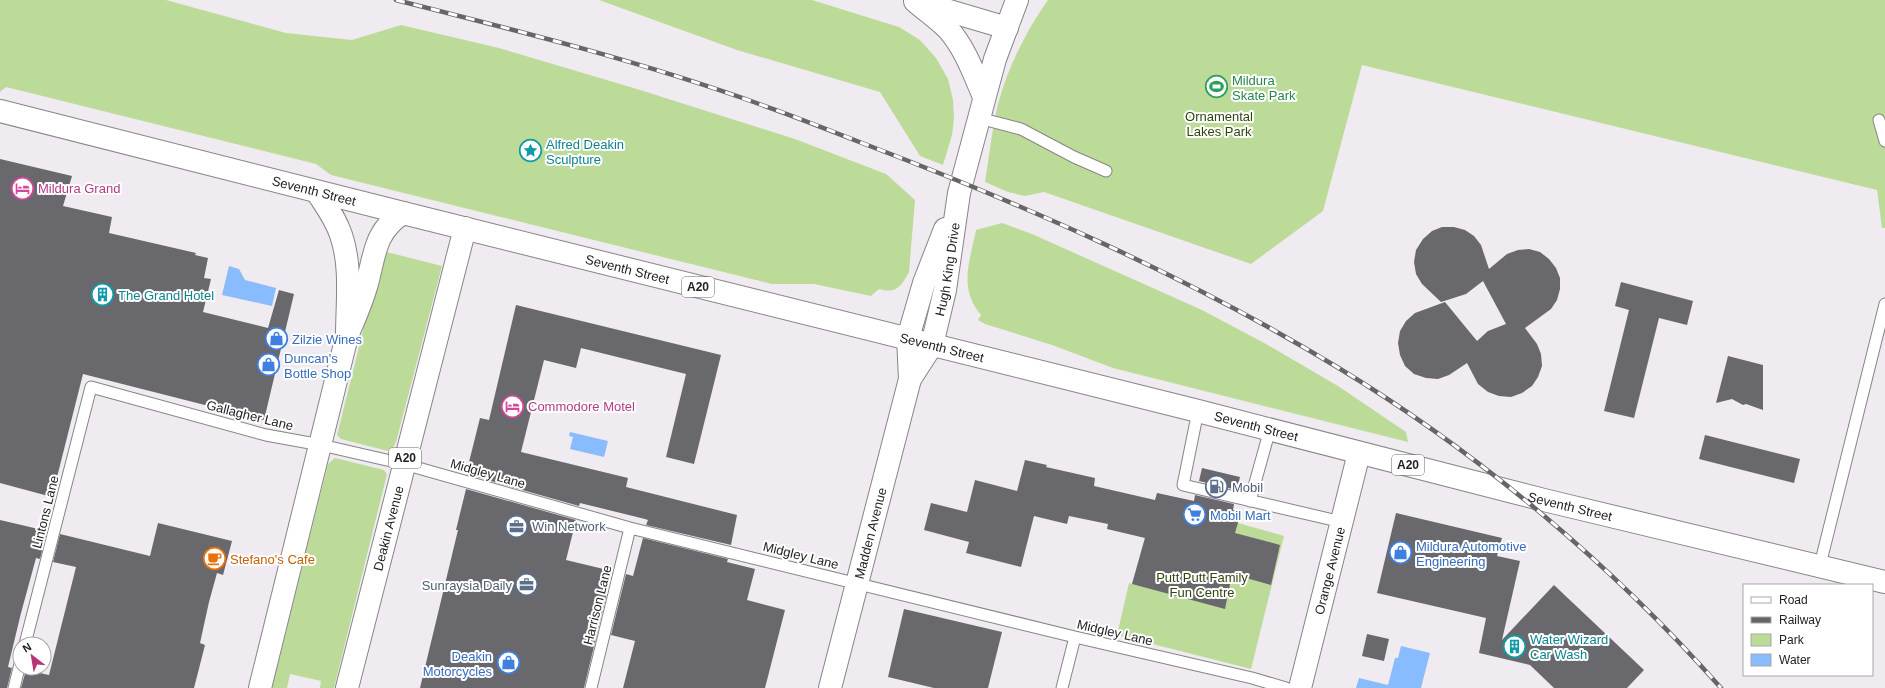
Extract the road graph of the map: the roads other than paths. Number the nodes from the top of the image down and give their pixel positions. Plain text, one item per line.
1 (914, 0) edge
2 (1017, 0) edge
3 (1029, 0) edge
4 (1007, 28) junction
5 (981, 108) junction
6 (0, 111) edge
7 (1879, 120) dead end
8 (1885, 141) edge
9 (1106, 171) dead end
10 (317, 192) junction
11 (959, 193) junction
12 (403, 214) junction
13 (465, 228) junction
14 (1885, 304) edge
15 (347, 336) junction
16 (908, 338) junction
17 (932, 345) junction
18 (910, 379) junction
19 (91, 387) joint
20 (1198, 411) junction
21 (1270, 429) junction
22 (321, 445) junction
23 (1359, 453) junction
24 (404, 464) junction
25 (1250, 501) junction
26 (1342, 522) junction
27 (630, 528) junction
28 (1820, 565) junction
29 (1885, 582) edge
30 (857, 583) junction
31 (27, 636) edge
32 (1075, 637) junction
33 (17, 676) edge
34 (14, 688) edge
35 (260, 688) edge
36 (347, 688) edge
37 (591, 688) edge
38 (830, 688) edge
39 (1062, 688) edge
40 (1286, 688) edge
41 (1300, 688) edge

1 - 4 main road
1 - 5 main road
2 - 4 main road, Hugh King Drive
3 - 4 main road, Hugh King Drive
4 - 5 main road, Hugh King Drive
5 - 9 lane
5 - 11 main road, Hugh King Drive
6 - 10 main road, Seventh Street
7 - 8 lane
10 - 12 main road, Seventh Street
10 - 15 main road
11 - 16 main road, Hugh King Drive
11 - 17 main road, Hugh King Drive
12 - 13 main road, Seventh Street / A20
12 - 15 main road
13 - 16 main road, Seventh Street / A20
13 - 24 main road, Deakin Avenue / A20
14 - 28 lane
15 - 22 main road
16 - 17 main road, Seventh Street / A20
16 - 18 main road, Madden Avenue
17 - 18 main road, Madden Avenue
17 - 20 main road, Seventh Street / A20
18 - 30 main road, Madden Avenue
19 - 22 lane, Gallagher Lane
19 - 31 lane, Lintons Lane
20 - 21 main road, Seventh Street / A20
20 - 25 lane
21 - 23 main road, Seventh Street / A20
21 - 25 lane
22 - 24 lane, Gallagher Lane
22 - 35 main road
23 - 26 main road, Orange Avenue
23 - 28 main road, Seventh Street / A20
24 - 27 lane, Midgley Lane
24 - 36 main road, Deakin Avenue / A20
25 - 26 lane
26 - 41 main road, Orange Avenue
27 - 30 lane, Midgley Lane
27 - 37 lane, Harrison Lane
28 - 29 main road, Seventh Street / A20
30 - 32 lane, Midgley Lane
30 - 38 main road, Madden Avenue
32 - 39 lane
32 - 40 lane, Midgley Lane
33 - 34 lane

